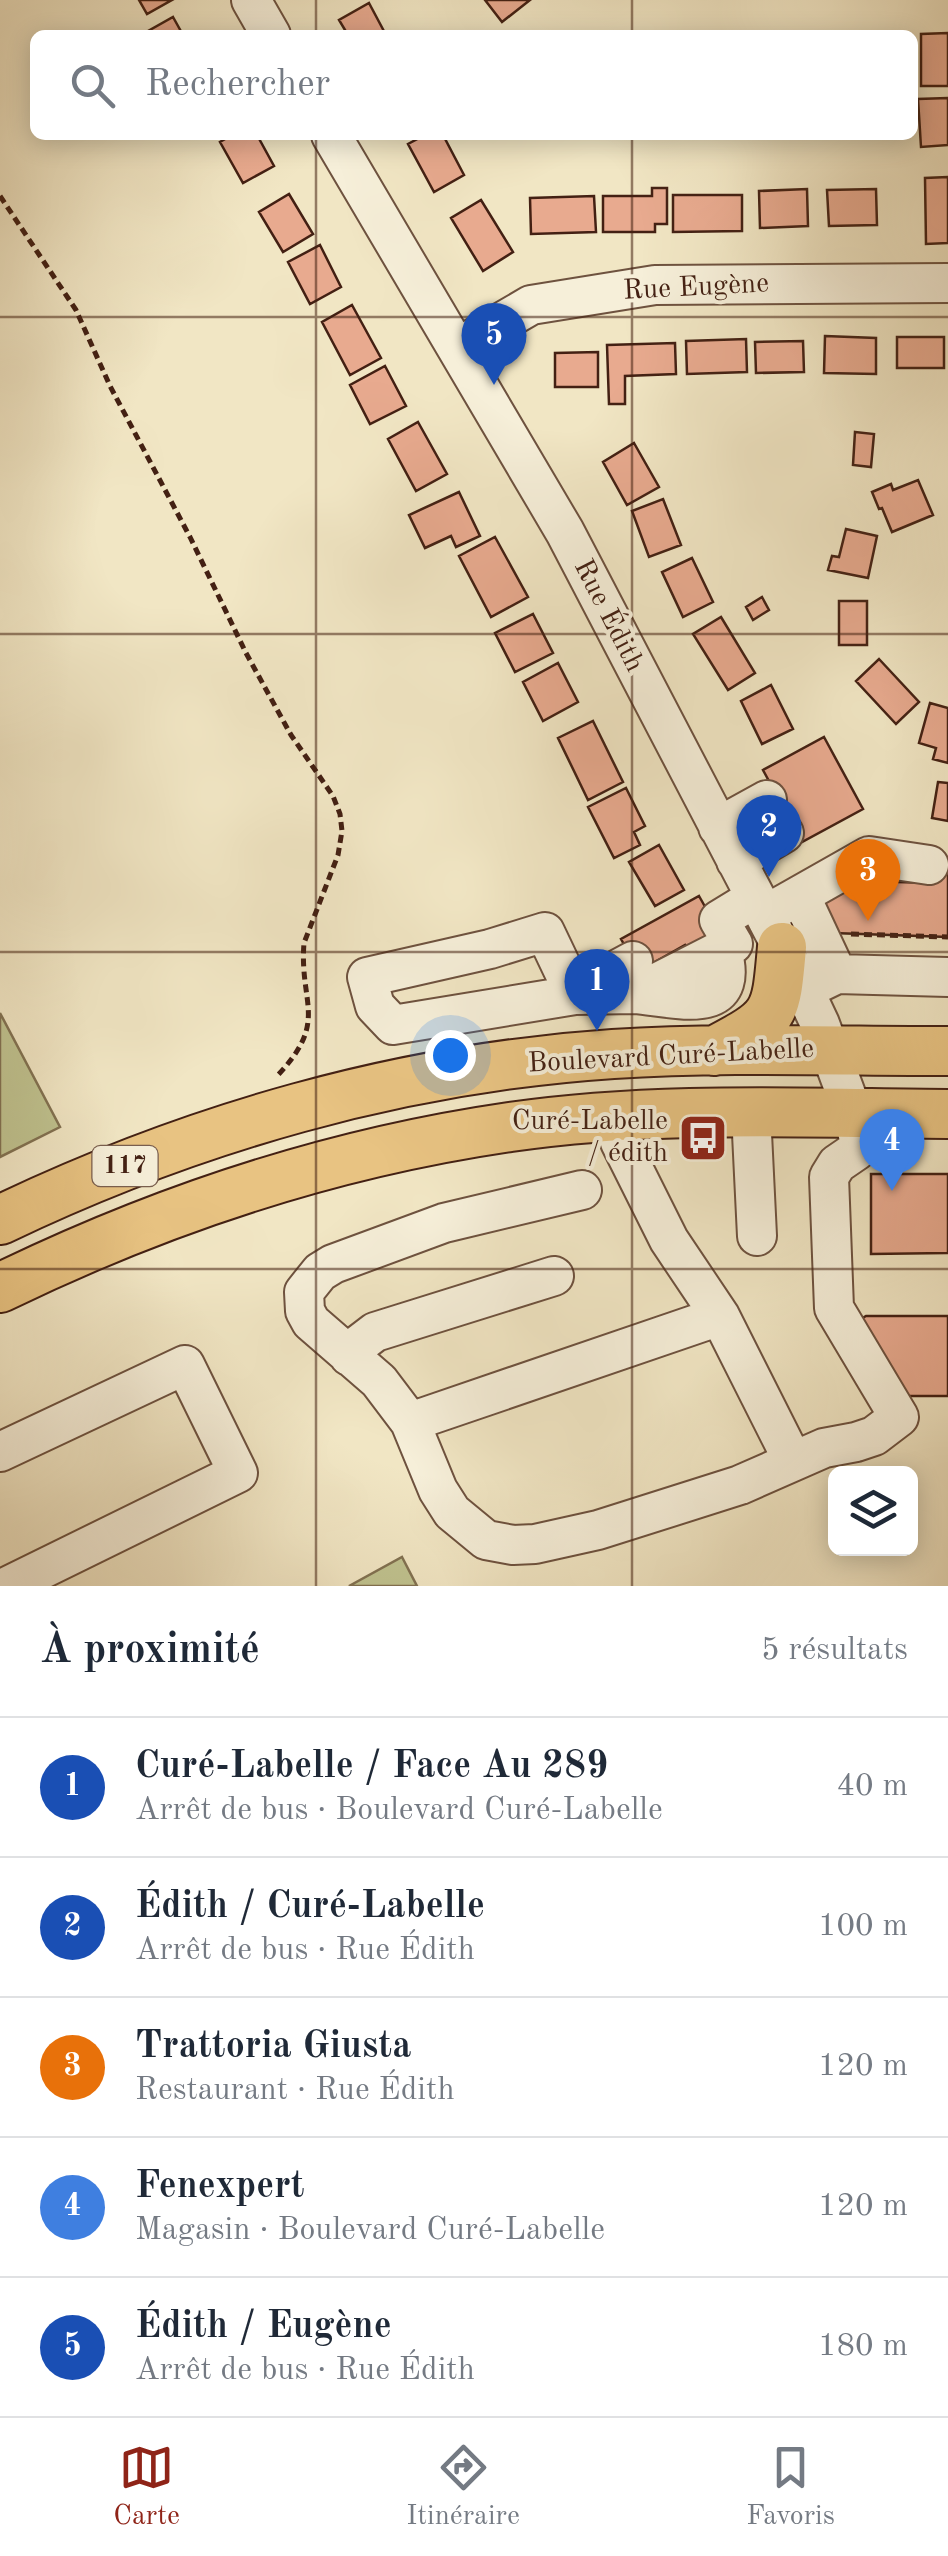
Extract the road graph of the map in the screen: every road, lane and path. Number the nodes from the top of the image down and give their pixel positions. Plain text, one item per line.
1 (251, 0) edge
2 (269, 30) edge
3 (334, 140) edge
4 (0, 196) edge
5 (948, 283) edge
6 (456, 348) junction
7 (928, 865) dead end
8 (800, 895) junction
9 (767, 920) junction
10 (833, 933) dead end
11 (948, 936) edge
12 (948, 976) edge
13 (821, 982) junction
14 (576, 995) junction
15 (714, 1050) junction
16 (830, 1050) junction
17 (948, 1050) edge
18 (273, 1080) dead end
19 (751, 1112) junction
20 (852, 1113) junction
21 (948, 1114) edge
22 (612, 1118) junction
23 (582, 1190) dead end
24 (0, 1220) edge
25 (756, 1236) dead end
26 (554, 1276) dead end
27 (0, 1288) edge
28 (720, 1316) junction
29 (349, 1356) junction
30 (410, 1422) junction
31 (0, 1452) edge
32 (793, 1462) junction
33 (8, 1586) edge

1 - 2 street
3 - 6 street, Rue Édith
4 - 18 path
5 - 6 street, Rue Eugène
6 - 9 street, Rue Édith
7 - 8 street
8 - 9 street
8 - 13 street
9 - 13 street, Rue Édith
9 - 14 street
9 - 15 main road
10 - 11 path
12 - 13 street
13 - 16 street, Rue Édith
14 - 14 street
15 - 16 main road, Boulevard Curé-Labelle / 117
15 - 24 main road, Boulevard Curé-Labelle / 117
16 - 17 main road, Boulevard Curé-Labelle / 117
16 - 20 street, Rue Édith
19 - 20 main road, Boulevard Curé-Labelle / 117
19 - 22 main road, Boulevard Curé-Labelle / 117
19 - 25 street
20 - 21 main road, Boulevard Curé-Labelle / 117
20 - 32 street
22 - 27 main road, Boulevard Curé-Labelle / 117
22 - 28 street
23 - 29 street
26 - 29 street
28 - 30 street
28 - 32 street
29 - 30 street
30 - 32 street
31 - 33 street

